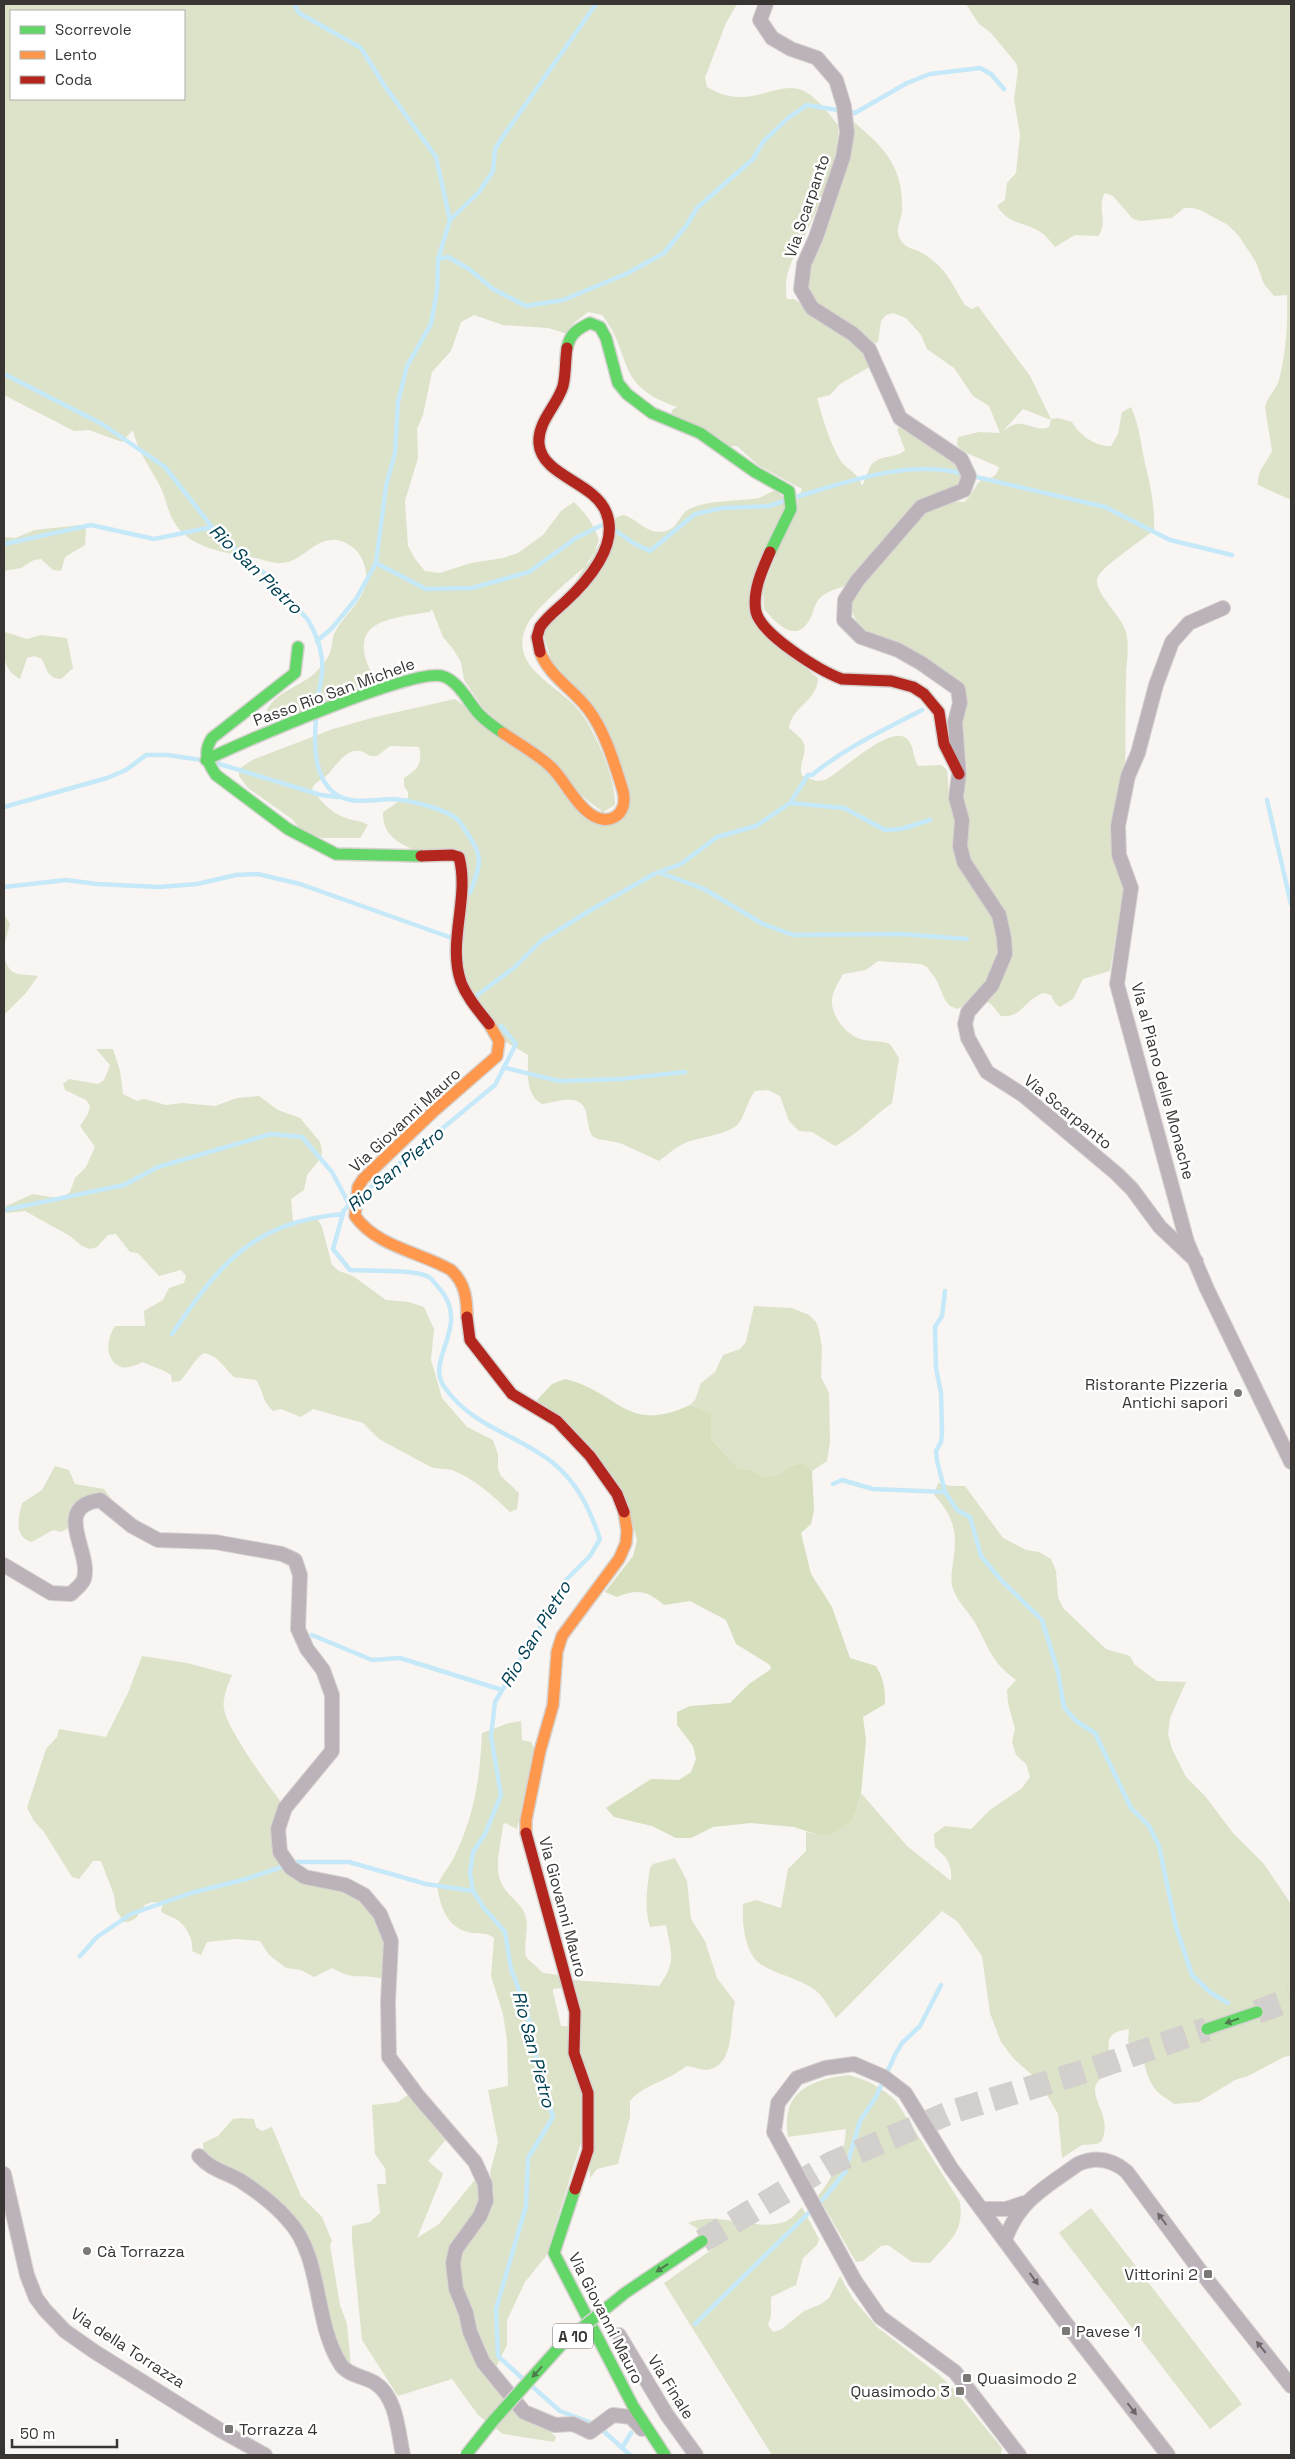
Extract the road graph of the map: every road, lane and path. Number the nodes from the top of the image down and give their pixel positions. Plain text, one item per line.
1 (766, 4) edge
2 (1223, 608) dead end
3 (298, 647) dead end
4 (206, 760) junction
5 (959, 774) junction
6 (1196, 1261) junction
7 (1291, 1462) edge
8 (4, 1565) edge
9 (1257, 2012) tunnel mouth
10 (1207, 2029) tunnel mouth
11 (199, 2156) dead end
12 (4, 2174) edge
13 (1024, 2204) junction
14 (983, 2209) junction
15 (1005, 2240) junction
16 (702, 2241) tunnel mouth
17 (619, 2335) dead end
18 (1291, 2386) edge
19 (662, 2451) edge
20 (266, 2455) edge
21 (403, 2455) edge
22 (466, 2455) edge
23 (696, 2455) edge
24 (1020, 2455) edge
25 (1168, 2455) edge

1 - 5 street, Via Scarpanto
2 - 6 street, Via al Piano delle Monache
3 - 4 main road
4 - 5 main road, Passo Rio San Michele
4 - 19 main road, Via Giovanni Mauro
5 - 6 street, Via Scarpanto
6 - 7 street, Via Scarpanto
8 - 19 street
9 -> 10 main road
11 - 21 street
12 - 20 street, Via della Torrazza
13 - 14 street
13 - 15 street
18 -> 13 street
14 - 15 street
14 - 24 street, bridge
15 -> 25 street
16 -> 22 main road, A 10, bridge
17 - 23 street, Via Finale

